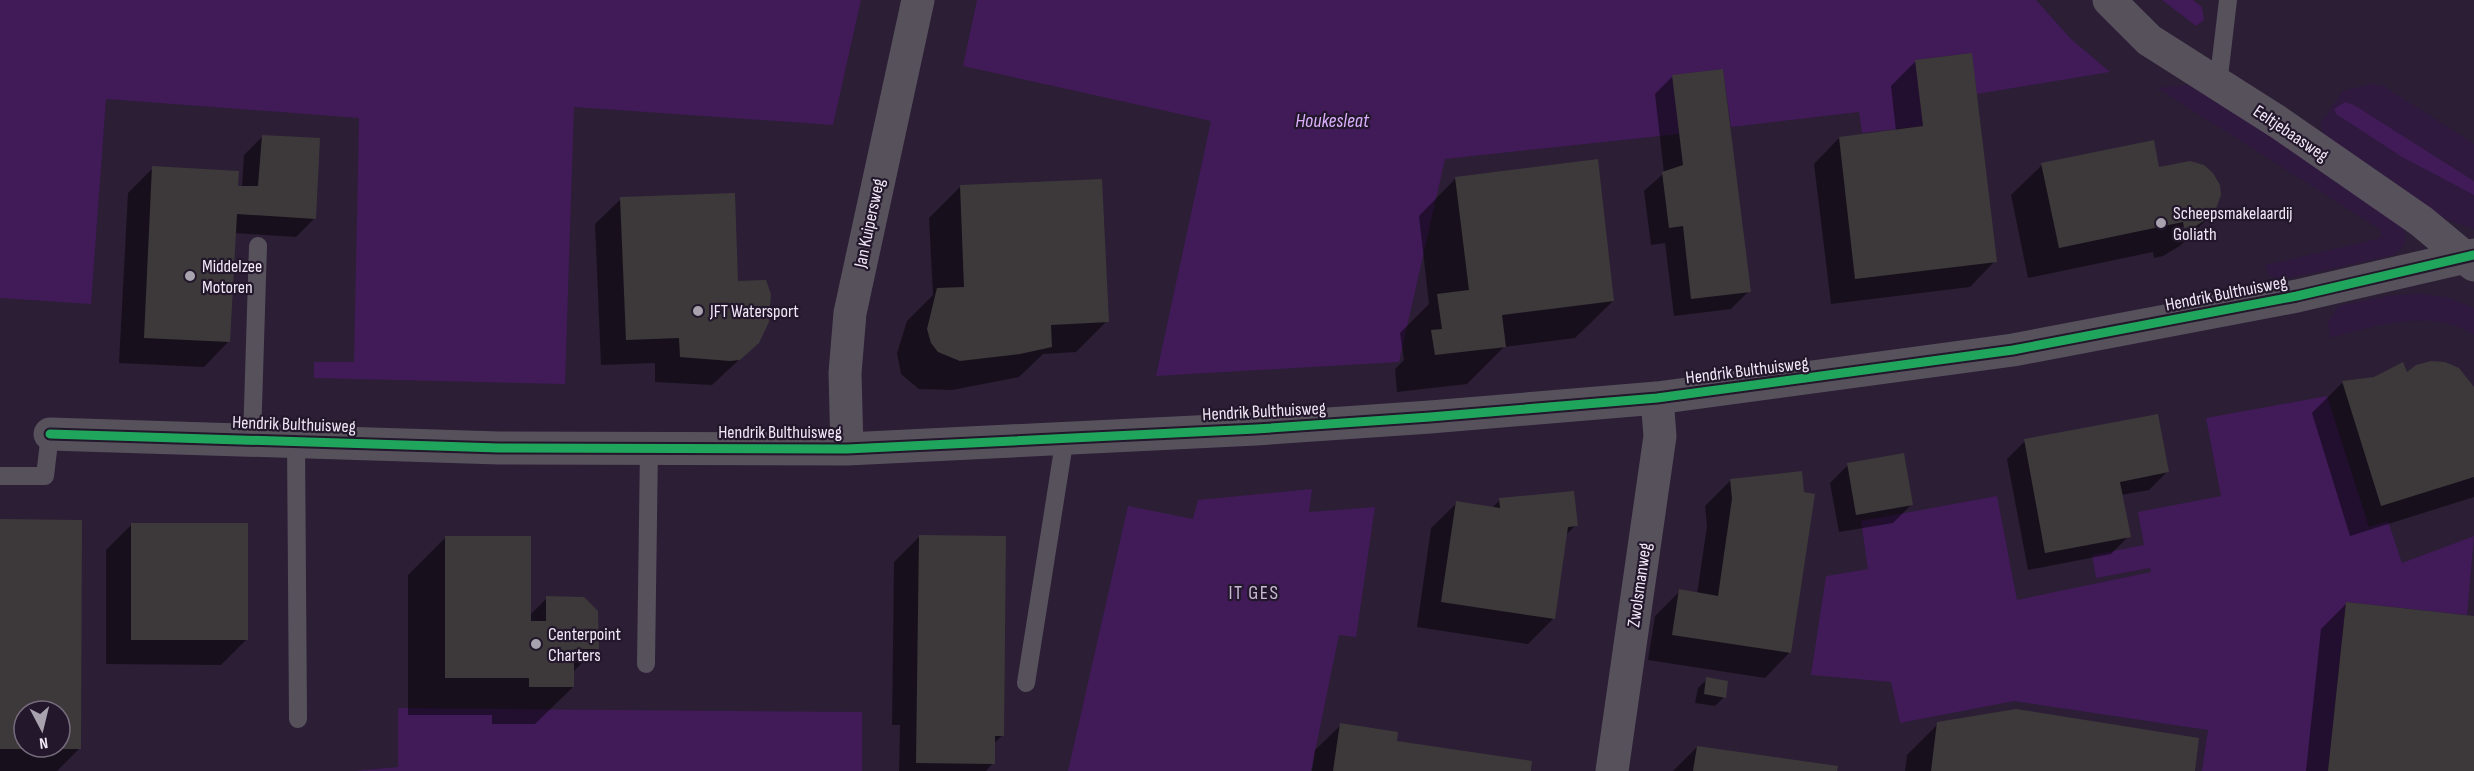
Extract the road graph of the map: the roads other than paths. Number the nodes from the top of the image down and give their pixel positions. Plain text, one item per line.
1 (918, 0) edge
2 (2109, 0) edge
3 (2228, 0) edge
4 (2218, 85) junction
5 (258, 246) dead end
6 (2472, 259) edge
7 (1657, 398) junction
8 (50, 434) joint
9 (1065, 437) junction
10 (252, 439) junction
11 (296, 441) junction
12 (649, 447) junction
13 (846, 449) junction
14 (0, 476) edge
15 (646, 664) dead end
16 (1026, 683) dead end
17 (298, 719) dead end
18 (1612, 771) edge

1 - 13 street, Jan Kuipersweg
2 - 4 street, Eeltjebaasweg
3 - 4 lane
4 - 6 street, Eeltjebaasweg
5 - 10 lane
6 - 7 street, Hendrik Bulthuisweg
7 - 9 street, Hendrik Bulthuisweg
7 - 18 street, Zwolsmanweg
8 - 10 street, Hendrik Bulthuisweg
8 - 14 lane
9 - 13 street, Hendrik Bulthuisweg
9 - 16 lane
10 - 11 street, Hendrik Bulthuisweg
11 - 12 street, Hendrik Bulthuisweg
11 - 17 lane
12 - 13 street, Hendrik Bulthuisweg
12 - 15 lane

